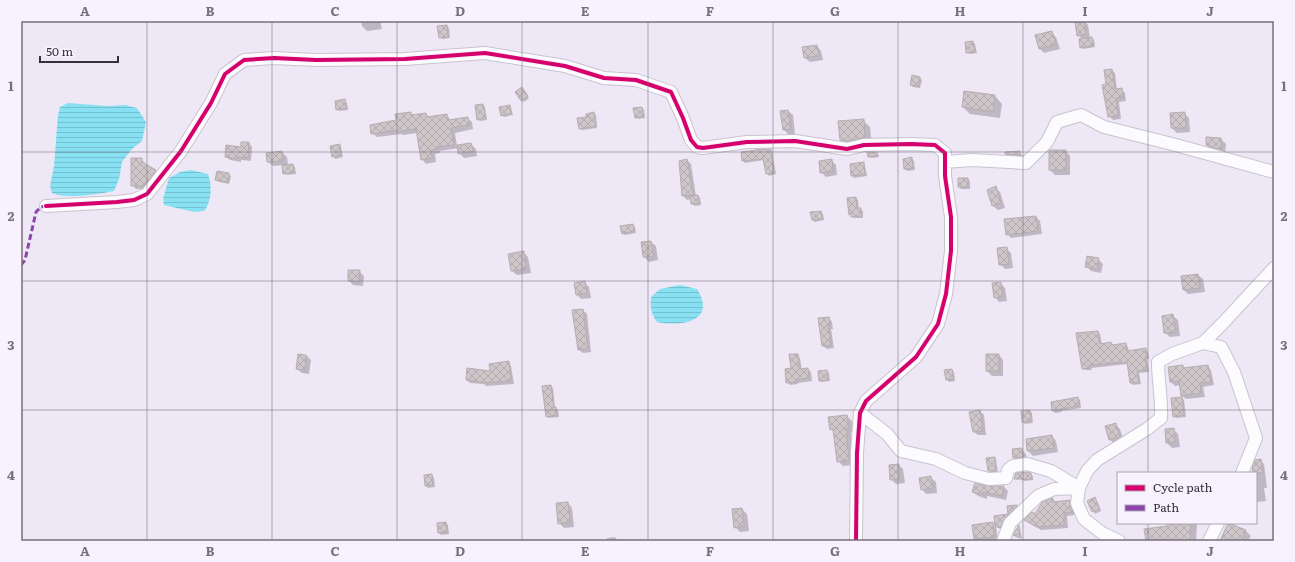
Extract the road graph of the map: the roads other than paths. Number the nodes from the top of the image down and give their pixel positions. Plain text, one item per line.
1 (945, 162) junction
2 (1274, 172) edge
3 (46, 206) dead end
4 (1274, 268) edge
5 (1203, 343) junction
6 (860, 413) junction
7 (1242, 472) edge
8 (1080, 488) junction
9 (1218, 524) edge
10 (856, 541) edge
11 (1003, 541) edge
12 (1119, 541) edge
13 (1209, 541) edge

1 - 2 street
1 - 3 street
1 - 6 street
4 - 5 street
5 - 7 street
5 - 8 street
6 - 8 street
6 - 10 street
8 - 11 street
8 - 12 street
9 - 13 street

